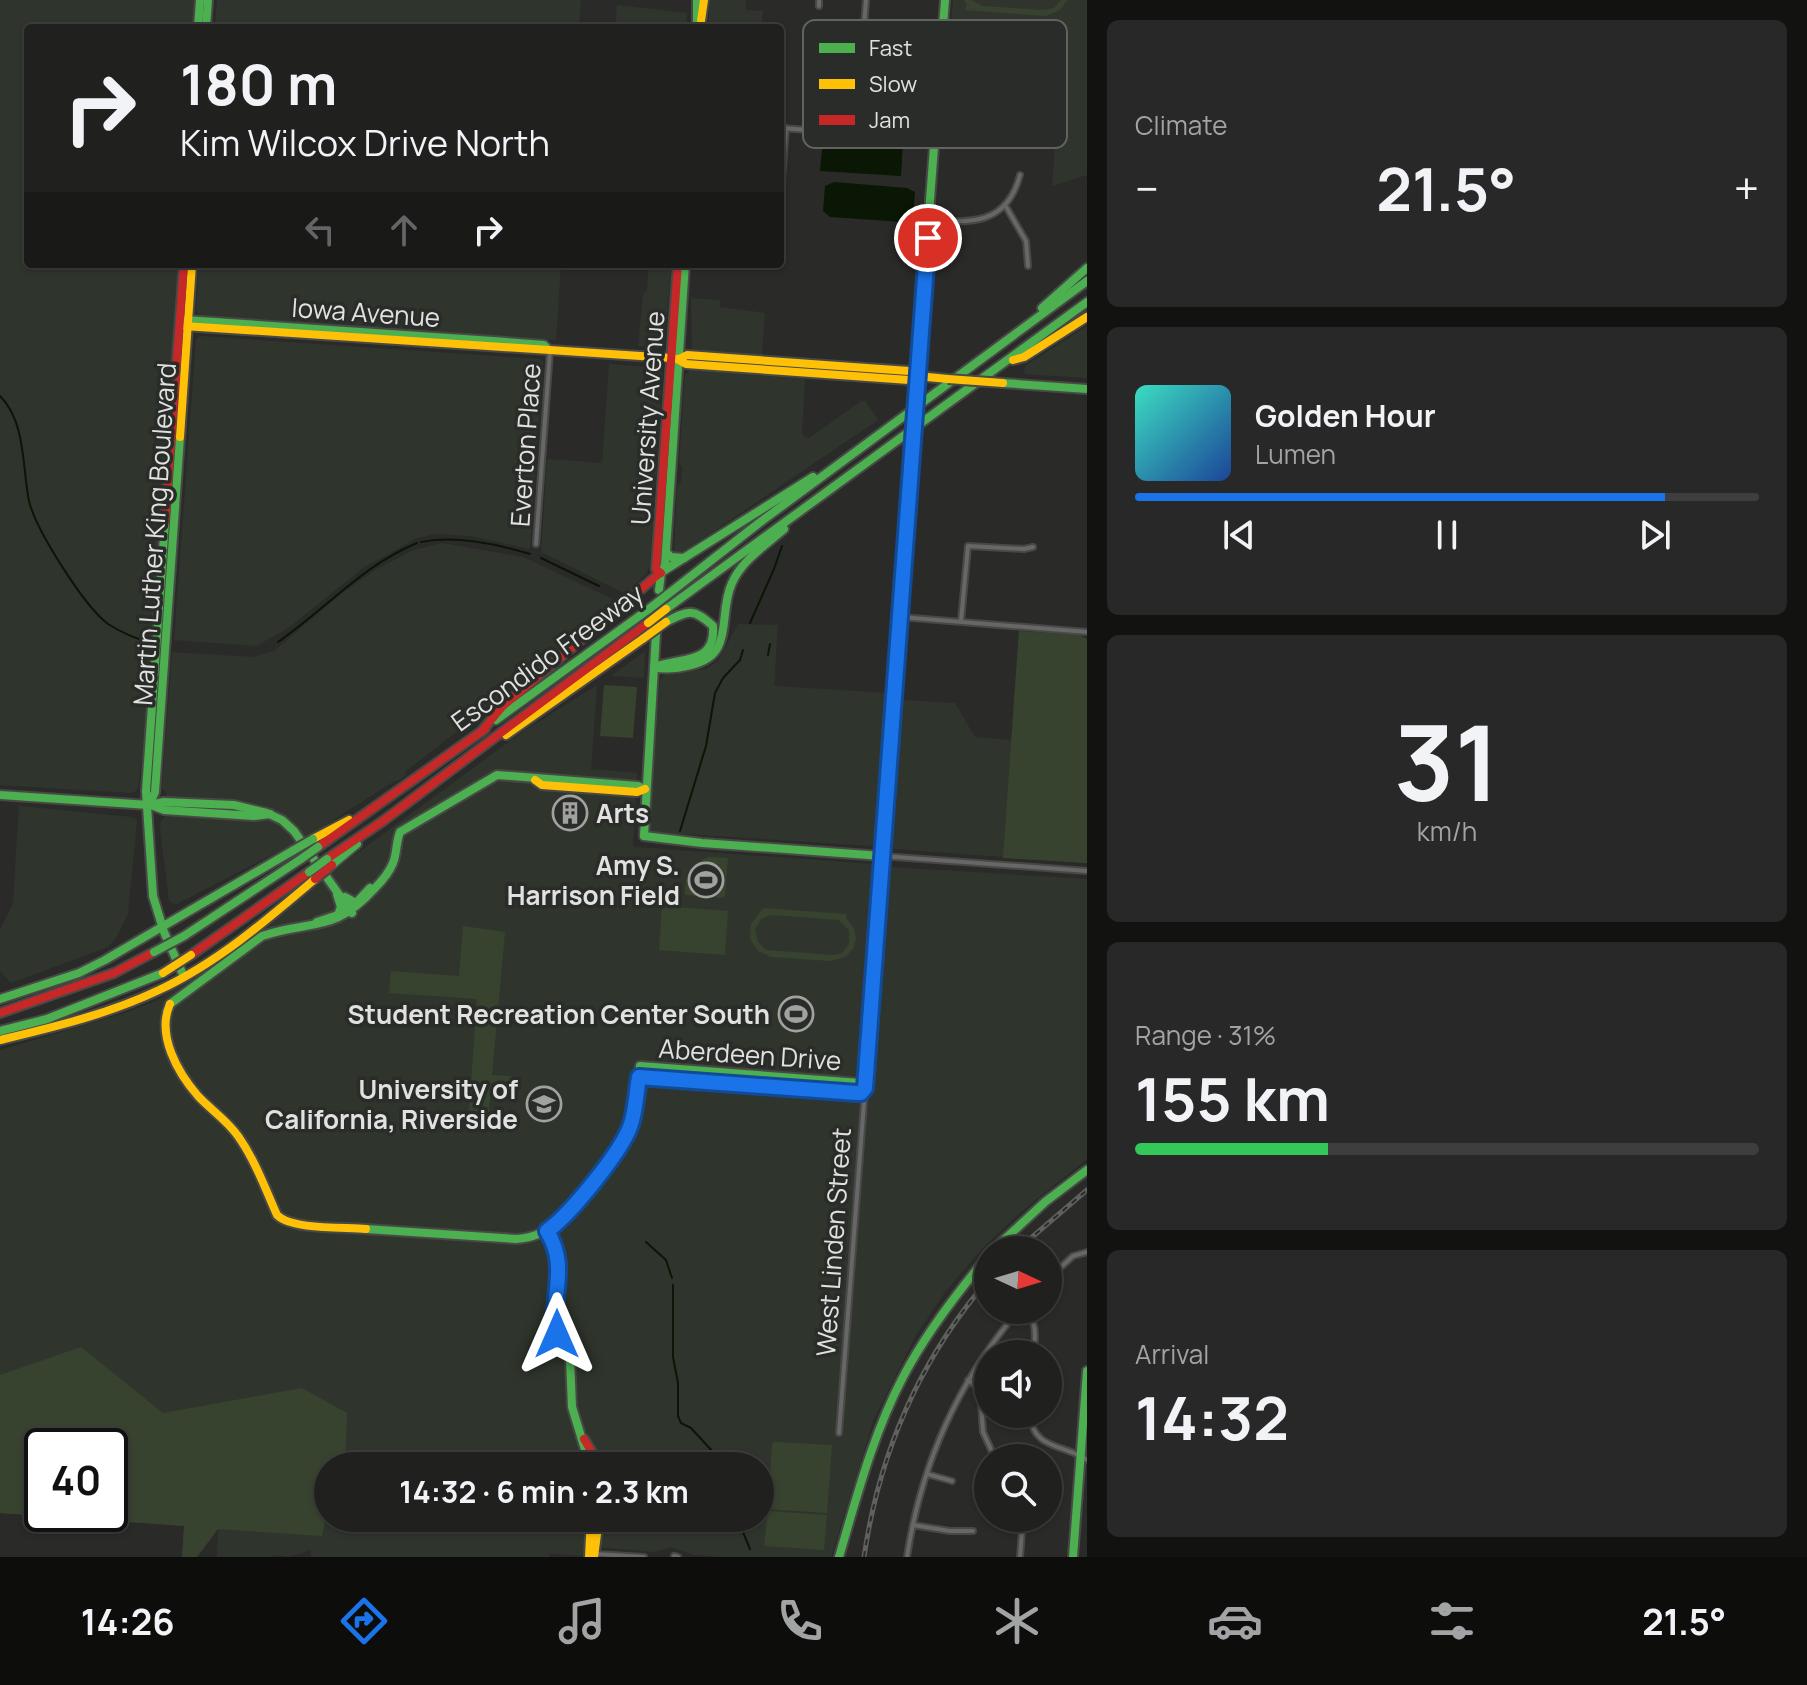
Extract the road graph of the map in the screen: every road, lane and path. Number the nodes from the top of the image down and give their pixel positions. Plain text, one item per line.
1 (200, 0) edge
2 (208, 0) edge
3 (700, 0) edge
4 (866, 0) edge
5 (945, 0) edge
6 (864, 20) edge
7 (944, 20) edge
8 (198, 24) edge
9 (206, 24) edge
10 (698, 24) edge
11 (699, 24) edge
12 (934, 148) edge
13 (1020, 175) dead end
14 (1005, 205) junction
15 (929, 220) junction
16 (1028, 266) dead end
17 (184, 268) edge
18 (192, 268) edge
19 (680, 268) edge
20 (680, 268) edge
21 (1087, 268) edge
22 (1087, 281) edge
23 (1087, 302) edge
24 (1087, 317) edge
25 (185, 323) junction
26 (548, 348) junction
27 (995, 350) junction
28 (675, 359) junction
29 (1003, 364) junction
30 (917, 376) junction
31 (1087, 389) edge
32 (865, 447) junction
33 (812, 503) junction
34 (536, 544) dead end
35 (1033, 547) dead end
36 (666, 552) junction
37 (684, 558) junction
38 (661, 573) junction
39 (663, 592) junction
40 (900, 617) junction
41 (961, 621) junction
42 (1087, 632) edge
43 (656, 633) dead end
44 (654, 667) junction
45 (481, 732) junction
46 (488, 743) junction
47 (645, 789) junction
48 (0, 795) edge
49 (149, 805) junction
50 (316, 843) junction
51 (882, 856) junction
52 (1087, 871) edge
53 (312, 875) junction
54 (375, 888) junction
55 (337, 890) junction
56 (352, 913) junction
57 (161, 926) junction
58 (306, 927) junction
59 (184, 977) junction
60 (0, 999) edge
61 (0, 1013) edge
62 (0, 1031) edge
63 (0, 1040) edge
64 (639, 1077) junction
65 (865, 1088) junction
66 (1084, 1174) edge
67 (547, 1231) junction
68 (1010, 1236) edge
69 (1087, 1252) edge
70 (1062, 1266) edge
71 (974, 1273) edge
72 (1009, 1324) edge
73 (1087, 1371) edge
74 (968, 1380) junction
75 (1033, 1428) edge
76 (839, 1433) dead end
77 (582, 1437) junction
78 (989, 1444) edge
79 (586, 1452) edge
80 (593, 1452) edge
81 (1084, 1458) edge
82 (927, 1473) junction
83 (952, 1481) dead end
84 (913, 1525) junction
85 (973, 1531) dead end
86 (591, 1532) edge
87 (598, 1532) edge
88 (1022, 1532) edge
89 (591, 1555) edge
90 (644, 1557) edge
91 (839, 1557) edge
92 (907, 1557) edge
93 (1020, 1557) edge
94 (1073, 1557) edge

1 - 8 main road
2 - 9 main road
3 - 10 main road
3 - 11 main road
4 - 6 street
5 - 7 main road, West Linden Street
12 - 15 main road, West Linden Street
13 - 14 street
14 - 15 street
14 - 16 street
15 - 30 main road, West Linden Street
17 - 25 main road, Martin Luther King Boulevard
18 - 25 main road, Martin Luther King Boulevard
19 - 28 main road, University Avenue
20 - 28 main road, University Avenue
21 - 27 main road
22 - 27 main road, Escondido Freeway
23 - 29 main road, Escondido Freeway
24 - 29 main road
25 - 26 main road, Iowa Avenue
25 - 49 main road, Martin Luther King Boulevard
26 - 28 main road, Iowa Avenue
26 - 34 street, Everton Place
27 - 32 main road, Escondido Freeway
28 - 30 main road, Iowa Avenue
28 - 36 main road, University Avenue
28 - 38 main road, University Avenue
29 - 33 main road, Escondido Freeway
30 - 31 main road, Iowa Avenue, bridge
30 - 40 main road, West Linden Street, bridge
32 - 37 main road
32 - 39 main road, Escondido Freeway
33 - 44 main road
33 - 46 main road, Escondido Freeway, bridge
35 - 41 street
36 - 37 main road
36 - 38 main road, University Avenue
37 - 38 main road
38 - 39 main road, University Avenue
38 - 45 main road
39 - 45 main road, Escondido Freeway, bridge
40 - 41 street
40 - 51 main road, West Linden Street
41 - 42 street
43 - 44 main road
44 - 46 main road, bridge
44 - 47 main road
45 - 50 main road, Escondido Freeway
46 - 53 main road, Escondido Freeway, bridge
47 - 51 main road
47 - 54 main road
48 - 49 main road
49 - 55 main road
49 - 57 main road, Martin Luther King Boulevard
50 - 57 main road, bridge
50 - 61 main road, Escondido Freeway, bridge
51 - 52 street
51 - 65 main road, West Linden Street
53 - 59 main road
53 - 62 main road, Escondido Freeway, bridge
54 - 55 main road
54 - 56 main road
55 - 56 main road
55 - 58 main road
56 - 58 main road
57 - 59 main road, Martin Luther King Boulevard
57 - 60 main road
58 - 67 main road
59 - 63 main road
64 - 65 main road, Aberdeen Drive
64 - 65 main road, Aberdeen Drive
64 - 67 main road
65 - 76 street, West Linden Street
66 - 68 main road
67 - 77 main road
69 - 70 street
71 - 91 main road
72 - 74 street
73 - 81 main road
74 - 78 street
74 - 82 street
75 - 81 street
77 - 79 main road
77 - 80 main road
81 - 94 main road
82 - 83 street
82 - 84 street
84 - 85 street
84 - 92 street
86 - 89 main road
87 - 89 main road
88 - 93 street
89 - 90 street

